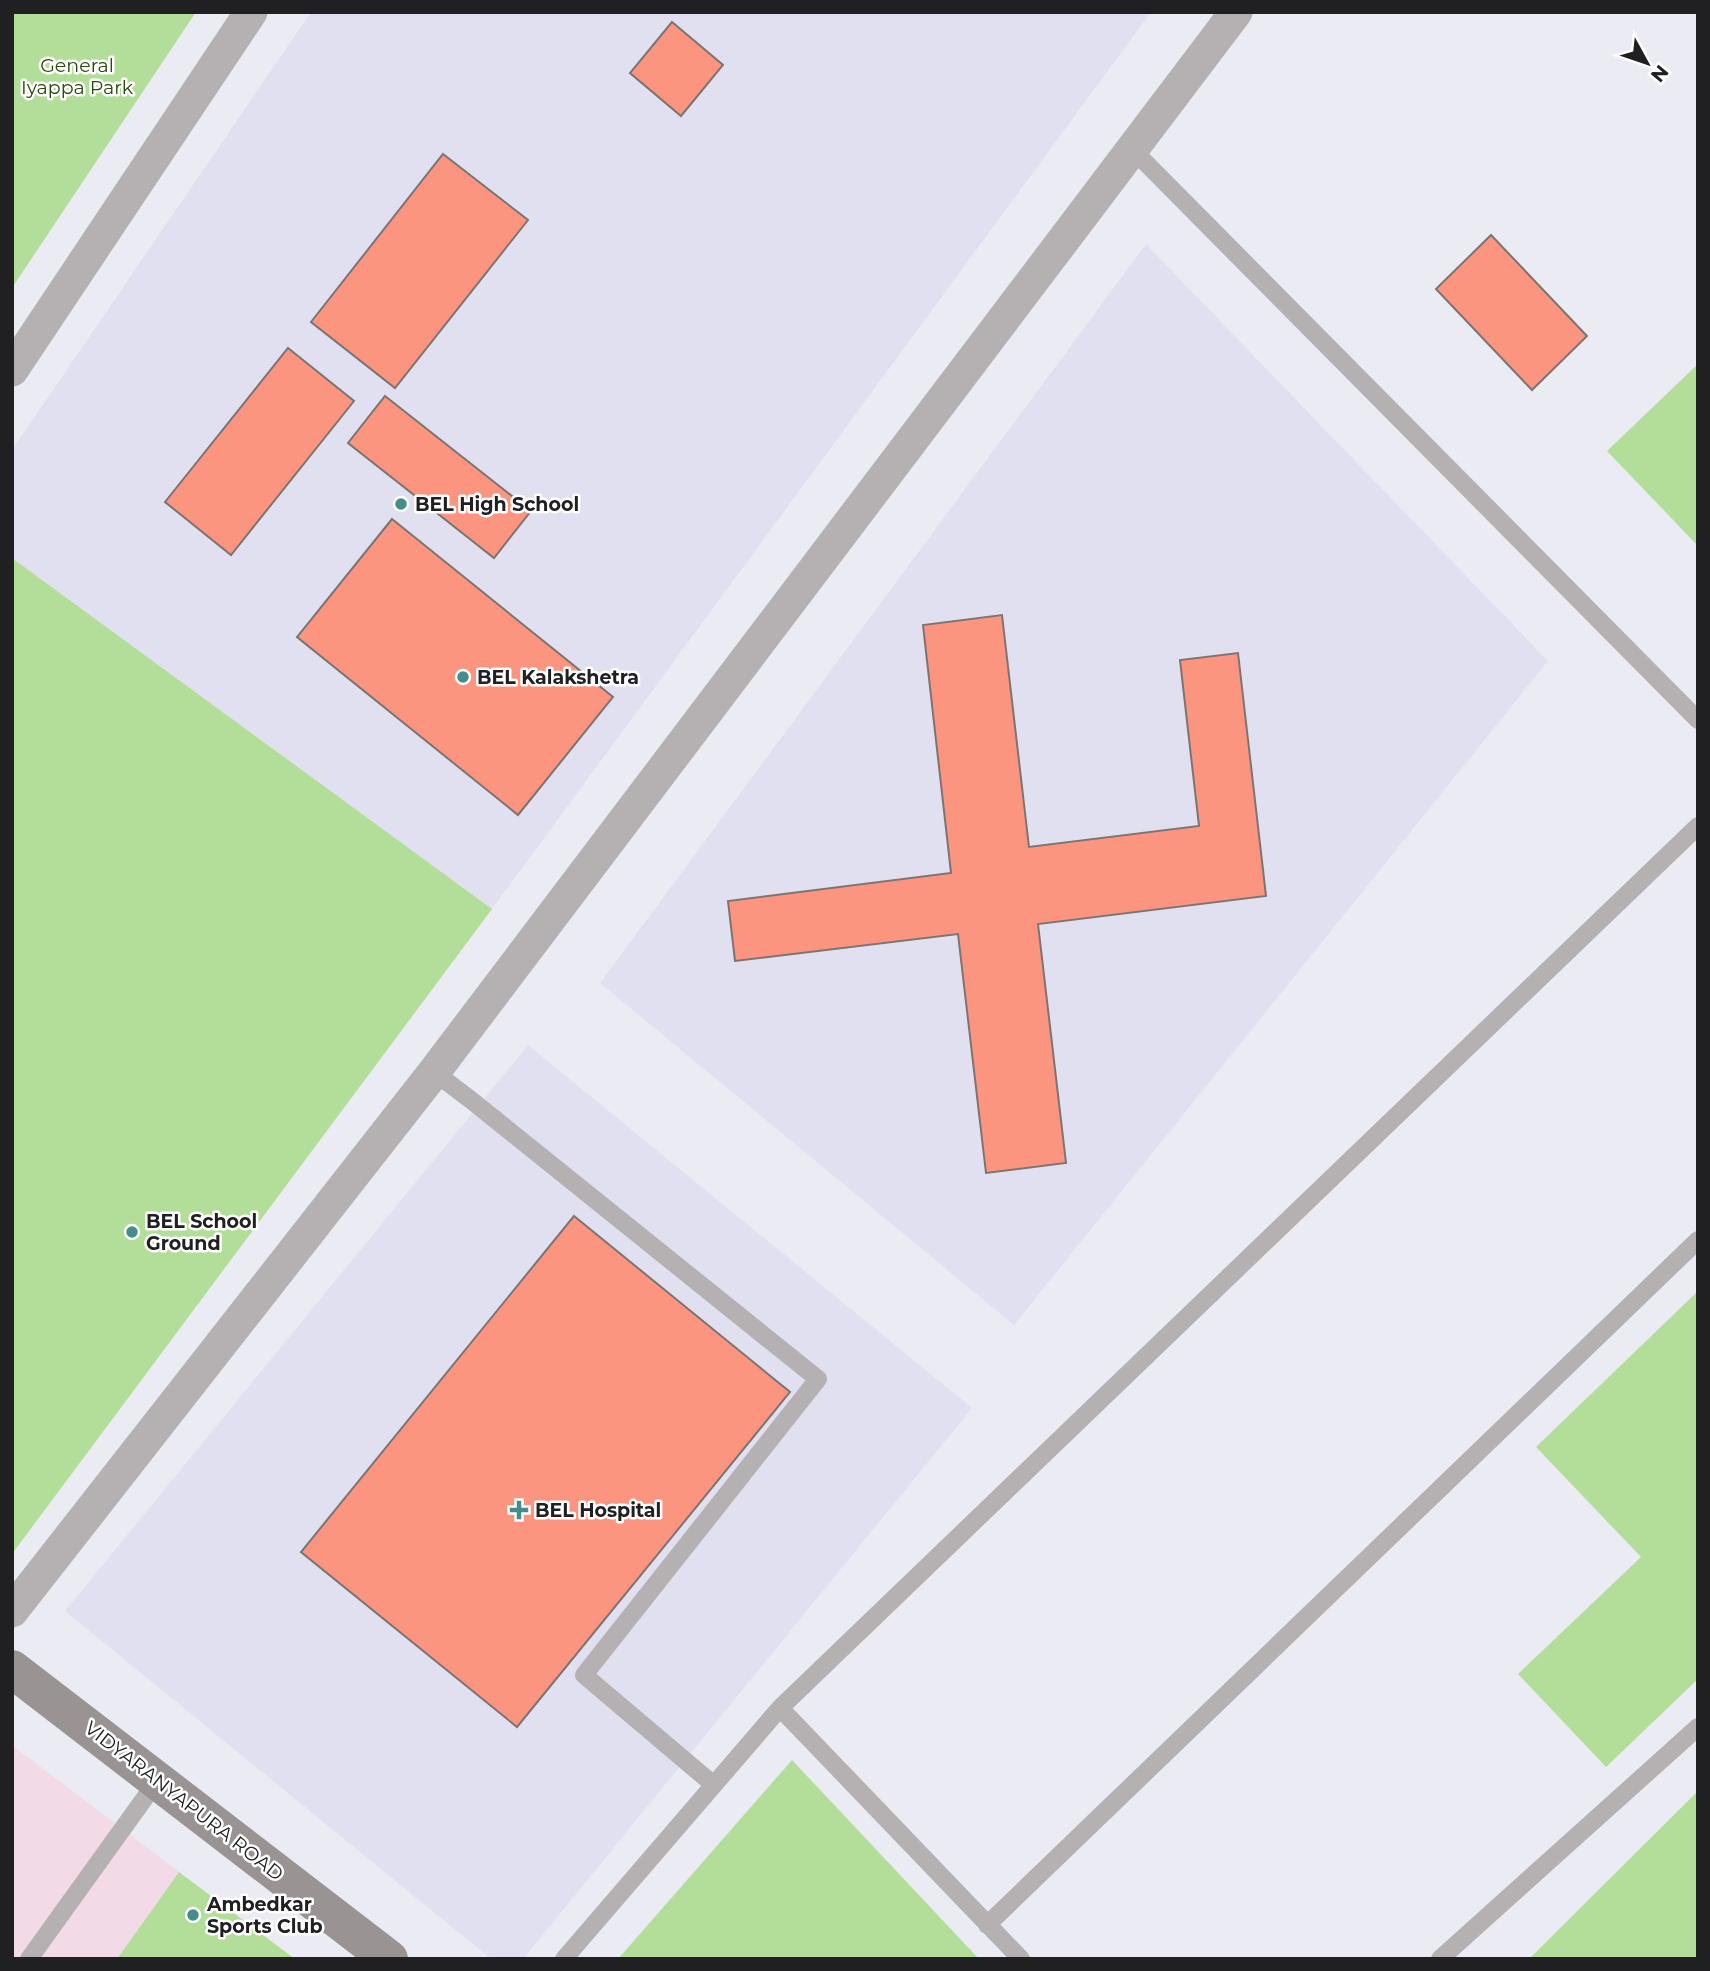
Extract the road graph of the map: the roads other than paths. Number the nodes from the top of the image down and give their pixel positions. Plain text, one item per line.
1 (251, 12) edge
2 (1236, 12) edge
3 (1132, 149) junction
4 (12, 370) edge
5 (1698, 720) edge
6 (1698, 826) edge
7 (434, 1072) junction
8 (1698, 1240) edge
9 (12, 1611) edge
10 (12, 1669) edge
11 (780, 1708) junction
12 (1698, 1727) edge
13 (157, 1781) junction
14 (714, 1785) junction
15 (986, 1925) junction
16 (29, 1959) edge
17 (389, 1959) edge
18 (564, 1959) edge
19 (1021, 1959) edge
20 (1440, 1959) edge

1 - 4 street
2 - 3 street
3 - 5 lane
3 - 7 street
6 - 11 lane
7 - 9 street
7 - 14 lane
8 - 15 lane
10 - 13 main road, VIDYARANYAPURA ROAD
11 - 14 lane
11 - 15 lane
12 - 20 lane
13 - 16 lane
13 - 17 main road, VIDYARANYAPURA ROAD
14 - 18 lane
15 - 19 lane

